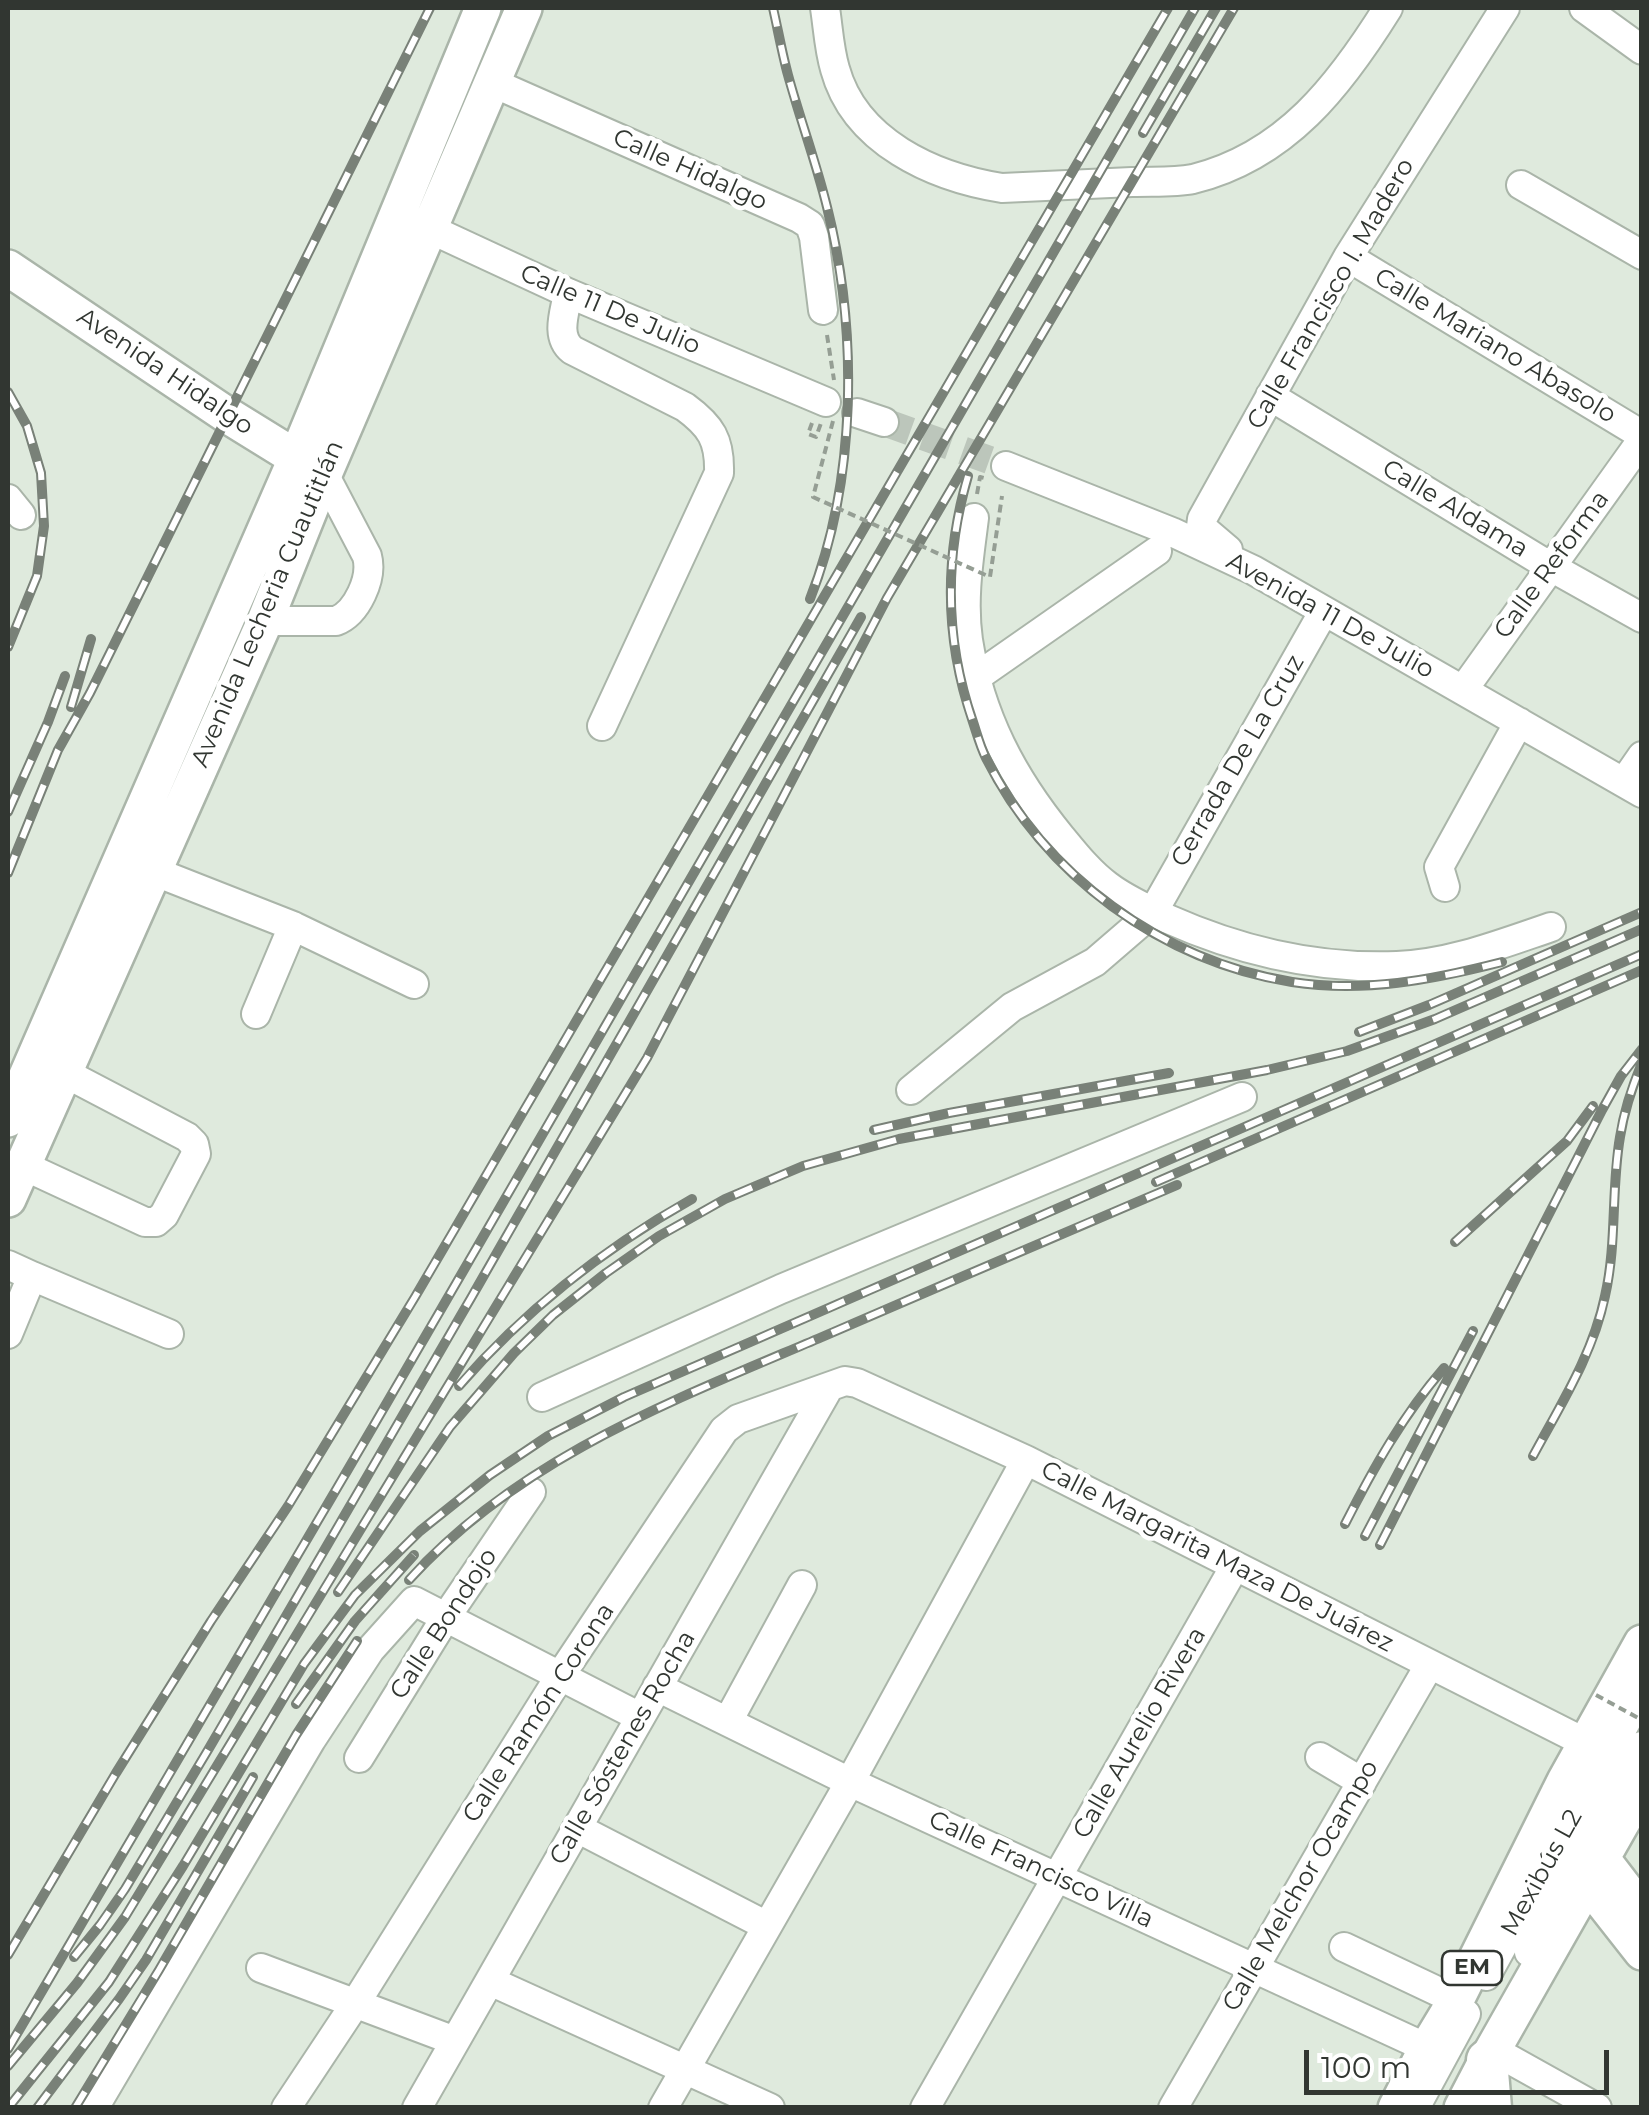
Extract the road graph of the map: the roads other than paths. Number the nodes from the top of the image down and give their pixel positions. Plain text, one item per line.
1 (483, 8) edge
2 (524, 8) edge
3 (825, 8) edge
4 (1388, 8) edge
5 (1504, 8) edge
6 (1584, 8) edge
7 (1642, 50) edge
8 (491, 82) junction
9 (1521, 185) dead end
10 (412, 221) junction
11 (1642, 255) edge
12 (1348, 258) junction
13 (8, 268) edge
14 (568, 292) junction
15 (823, 310) dead end
16 (1270, 396) junction
17 (850, 414) tunnel mouth
18 (1642, 438) edge
19 (310, 466) junction
20 (1006, 466) tunnel mouth
21 (974, 518) dead end
22 (1157, 551) dead end
23 (1551, 567) junction
24 (1253, 570) junction
25 (1324, 611) junction
26 (1642, 618) edge
27 (265, 621) junction
28 (976, 678) junction
29 (1463, 690) junction
30 (1519, 722) junction
31 (602, 726) dead end
32 (1642, 756) edge
33 (1633, 787) edge
34 (153, 870) junction
35 (1445, 886) dead end
36 (1153, 912) junction
37 (294, 926) junction
38 (1551, 926) dead end
39 (414, 984) dead end
40 (256, 1014) dead end
41 (63, 1072) junction
42 (910, 1090) dead end
43 (1242, 1097) dead end
44 (8, 1119) edge
45 (22, 1164) junction
46 (8, 1199) edge
47 (20, 1271) edge
48 (8, 1334) edge
49 (169, 1334) dead end
50 (836, 1385) junction
51 (542, 1397) dead end
52 (1026, 1460) junction
53 (531, 1492) dead end
54 (1235, 1566) junction
55 (802, 1585) dead end
56 (446, 1617) junction
57 (1642, 1643) edge
58 (1430, 1664) junction
59 (560, 1676) junction
60 (657, 1688) junction
61 (1642, 1692) edge
62 (640, 1717) junction
63 (728, 1721) junction
64 (1586, 1743) junction
65 (1642, 1746) edge
66 (1320, 1757) dead end
67 (359, 1758) dead end
68 (850, 1782) junction
69 (1362, 1782) junction
70 (1642, 1788) edge
71 (577, 1828) junction
72 (1578, 1841) junction
73 (1642, 1875) edge
74 (1057, 1877) junction
75 (1642, 1912) edge
76 (766, 1926) junction
77 (1344, 1947) dead end
78 (1642, 1952) edge
79 (261, 1968) dead end
80 (1254, 1968) junction
81 (490, 1981) junction
82 (1456, 2000) junction
83 (355, 2004) junction
84 (456, 2041) junction
85 (1427, 2048) junction
86 (1490, 2055) junction
87 (685, 2070) junction
88 (94, 2108) edge
89 (286, 2108) edge
90 (417, 2108) edge
91 (664, 2108) edge
92 (770, 2108) edge
93 (925, 2108) edge
94 (1173, 2108) edge
95 (1396, 2108) edge
96 (1416, 2108) edge
97 (1446, 2108) edge
98 (1462, 2108) edge
99 (1491, 2108) edge
100 (1596, 2108) edge

1 - 10 main road, Avenida Lecheria Cuautitlán
2 - 8 main road, Avenida Lecheria Cuautitlán
3 - 4 street
5 - 12 street, Calle Francisco I. Madero
6 - 7 street
8 - 10 main road, Avenida Lecheria Cuautitlán
8 - 15 street, Calle Hidalgo
9 - 11 street
10 - 14 street, Calle 11 De Julio
10 - 19 main road, Avenida Lecheria Cuautitlán
12 - 16 street, Calle Francisco I. Madero
12 - 18 street, Calle Mariano Abasolo
13 - 19 main road, Avenida Hidalgo
14 - 17 street, Calle 11 De Julio
14 - 31 street
16 - 23 street, Calle Aldama
16 - 24 street, Calle Francisco I. Madero
18 - 23 street, Calle Reforma
19 - 27 main road, Avenida Lecheria Cuautitlán
19 - 27 street
19 - 44 main road, Avenida Lecheria Cuautitlán
20 - 24 street, Avenida 11 De Julio
21 - 28 street
22 - 28 street
23 - 26 street, Calle Aldama
23 - 29 street, Calle Reforma
24 - 25 street, Avenida 11 De Julio
25 - 29 street, Avenida 11 De Julio
25 - 36 street, Cerrada De La Cruz
27 - 34 main road, Avenida Lecheria Cuautitlán
28 - 36 street
29 - 30 street, Avenida 11 De Julio
30 - 33 street, Avenida 11 De Julio
30 - 35 street
32 - 33 street
34 - 37 street
34 - 41 main road, Avenida Lecheria Cuautitlán
36 - 38 street
36 - 42 street, Cerrada De La Cruz
37 - 39 street
37 - 40 street
41 - 45 main road, Avenida Lecheria Cuautitlán
41 - 45 street
43 - 51 street
45 - 46 main road, Avenida Lecheria Cuautitlán
47 - 48 street
47 - 49 street
50 - 52 street, Calle Margarita Maza De Juárez
50 - 59 street, Calle Ramón Corona
50 - 60 street, Calle Sóstenes Rocha
52 - 54 street, Calle Margarita Maza De Juárez
52 - 68 street
53 - 56 street, Calle Bondojo
54 - 58 street, Calle Margarita Maza De Juárez
54 - 74 street, Calle Aurelio Rivera
55 - 63 street
56 - 59 street
56 - 67 street, Calle Bondojo
56 - 88 street
57 - 64 main road, EM
58 - 64 street, Calle Margarita Maza De Juárez
58 - 69 street, Calle Melchor Ocampo
59 - 62 street
59 - 83 street, Calle Ramón Corona
60 - 62 street, Calle Sóstenes Rocha
60 - 63 street, Calle Francisco Villa
61 - 72 street, Mexibús L2
62 - 71 street, Calle Sóstenes Rocha
63 - 68 street, Calle Francisco Villa
64 - 72 main road, EM
65 - 72 street, Mexibús L2
66 - 69 street
68 - 74 street, Calle Francisco Villa
68 - 76 street
69 - 80 street, Calle Melchor Ocampo
70 - 72 main road, EM
71 - 76 street
71 - 81 street, Calle Sóstenes Rocha
72 - 73 main road
72 - 75 main road
72 - 78 main road
72 - 82 main road, EM
72 - 86 main road, EM
72 - 96 street, Mexibús L2
72 - 97 street, Mexibús L2
74 - 80 street, Calle Francisco Villa
74 - 93 street, Calle Aurelio Rivera
76 - 87 street
77 - 82 street
79 - 83 street
80 - 85 street, Calle Francisco Villa
80 - 94 street, Calle Melchor Ocampo
81 - 84 street, Calle Sóstenes Rocha
81 - 87 street
82 - 85 main road, EM
83 - 84 street
83 - 89 street, Calle Ramón Corona
84 - 90 street, Calle Sóstenes Rocha
85 - 95 main road, EM
86 - 98 main road, EM
86 - 99 highway
86 - 100 street
87 - 91 street
87 - 92 street

